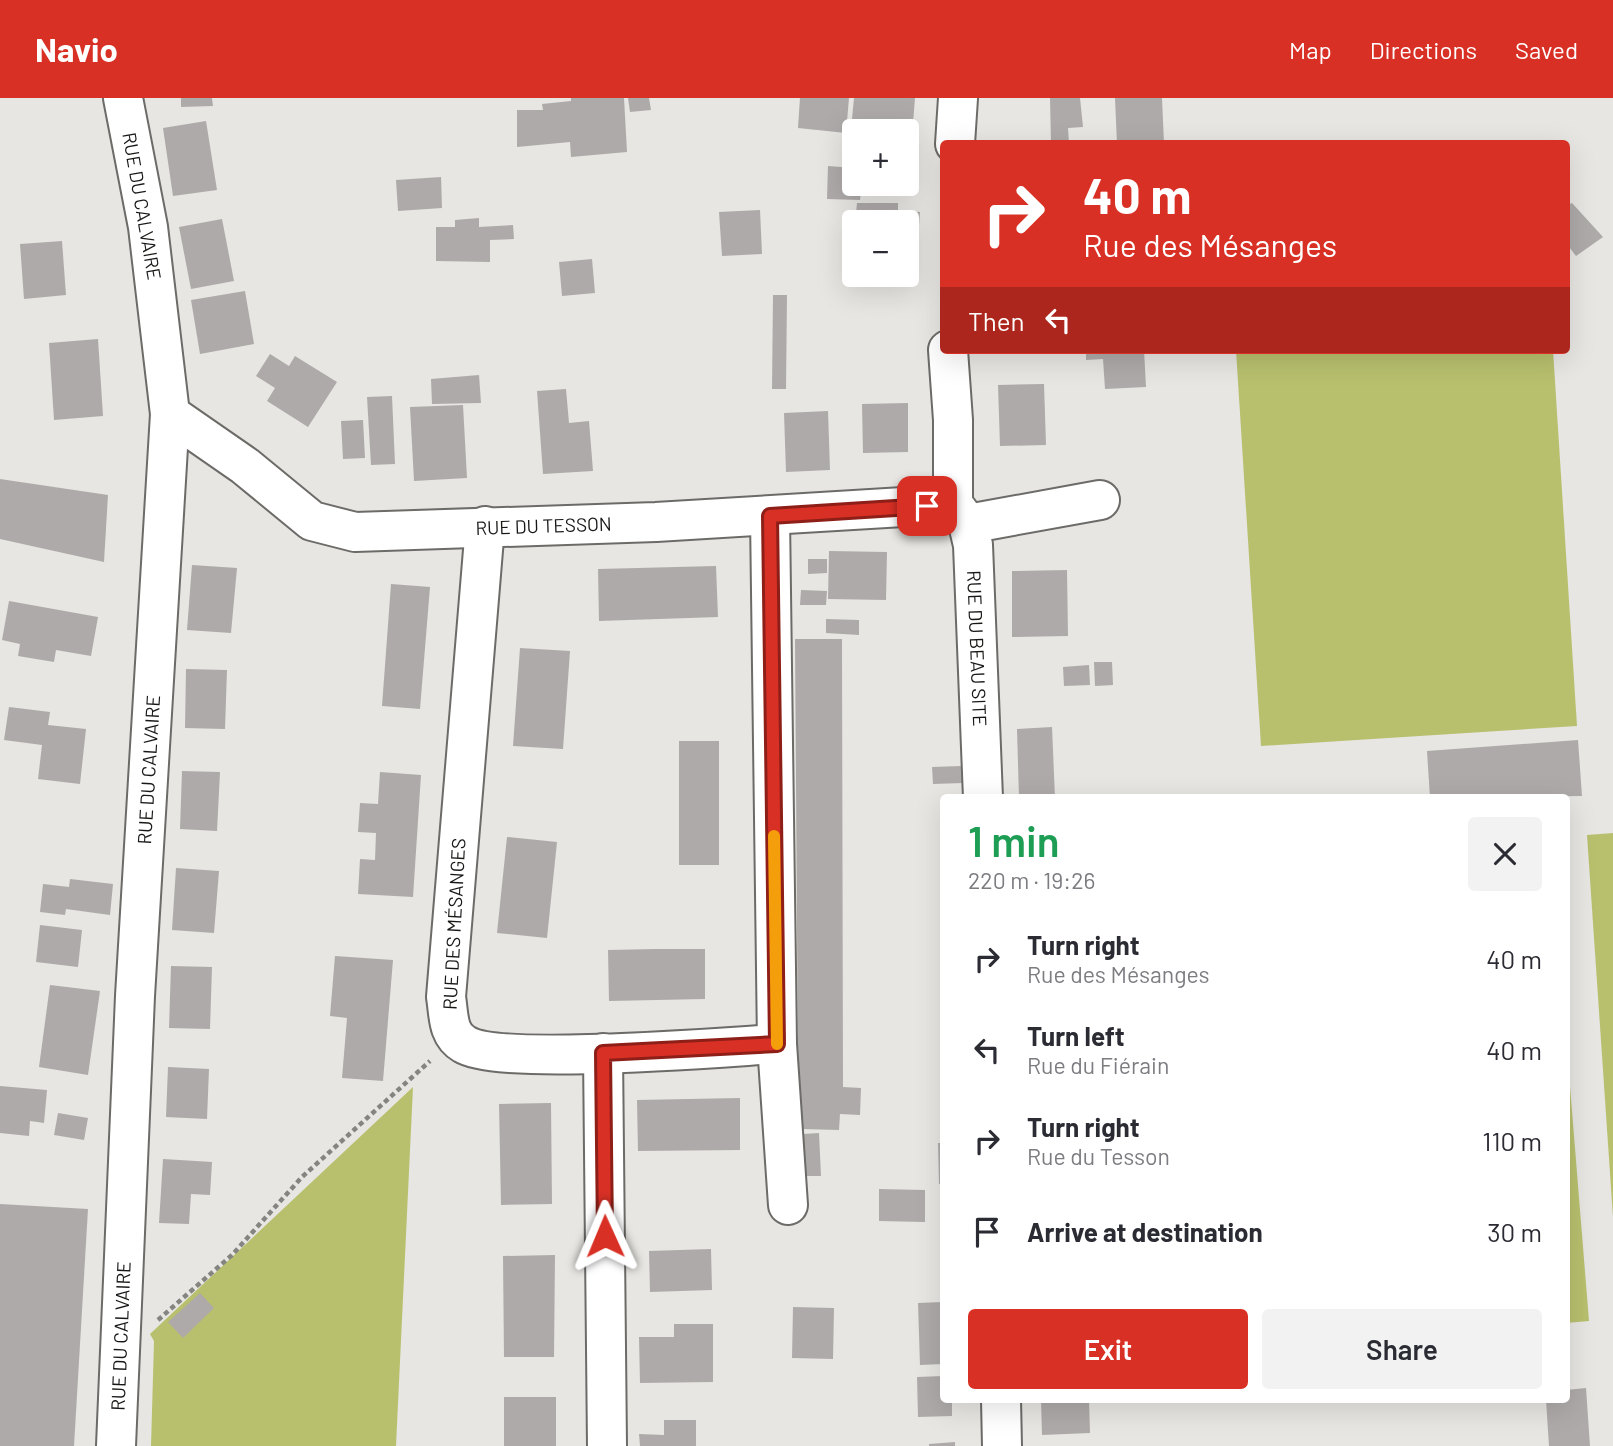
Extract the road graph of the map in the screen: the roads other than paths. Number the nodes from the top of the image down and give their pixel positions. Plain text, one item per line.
1 (123, 98) edge
2 (958, 98) edge
3 (955, 140) edge
4 (948, 354) edge
5 (170, 414) junction
6 (1100, 500) dead end
7 (960, 514) junction
8 (770, 516) junction
9 (485, 526) junction
10 (983, 794) edge
11 (777, 1044) junction
12 (603, 1053) junction
13 (788, 1205) dead end
14 (1001, 1403) edge
15 (116, 1446) edge
16 (607, 1446) edge
17 (1002, 1446) edge

1 - 5 street, RUE DU CALVAIRE
2 - 3 street
4 - 7 street, RUE DU BEAU SITE
5 - 9 street, RUE DU TESSON
5 - 15 street, RUE DU CALVAIRE
6 - 7 street, RUE DU TESSON
7 - 8 street, RUE DU TESSON
7 - 10 street, RUE DU BEAU SITE
8 - 9 street, RUE DU TESSON
8 - 11 street
9 - 12 street, RUE DES MÉSANGES
11 - 12 street, RUE DES MÉSANGES
11 - 13 street
12 - 16 street
14 - 17 street

